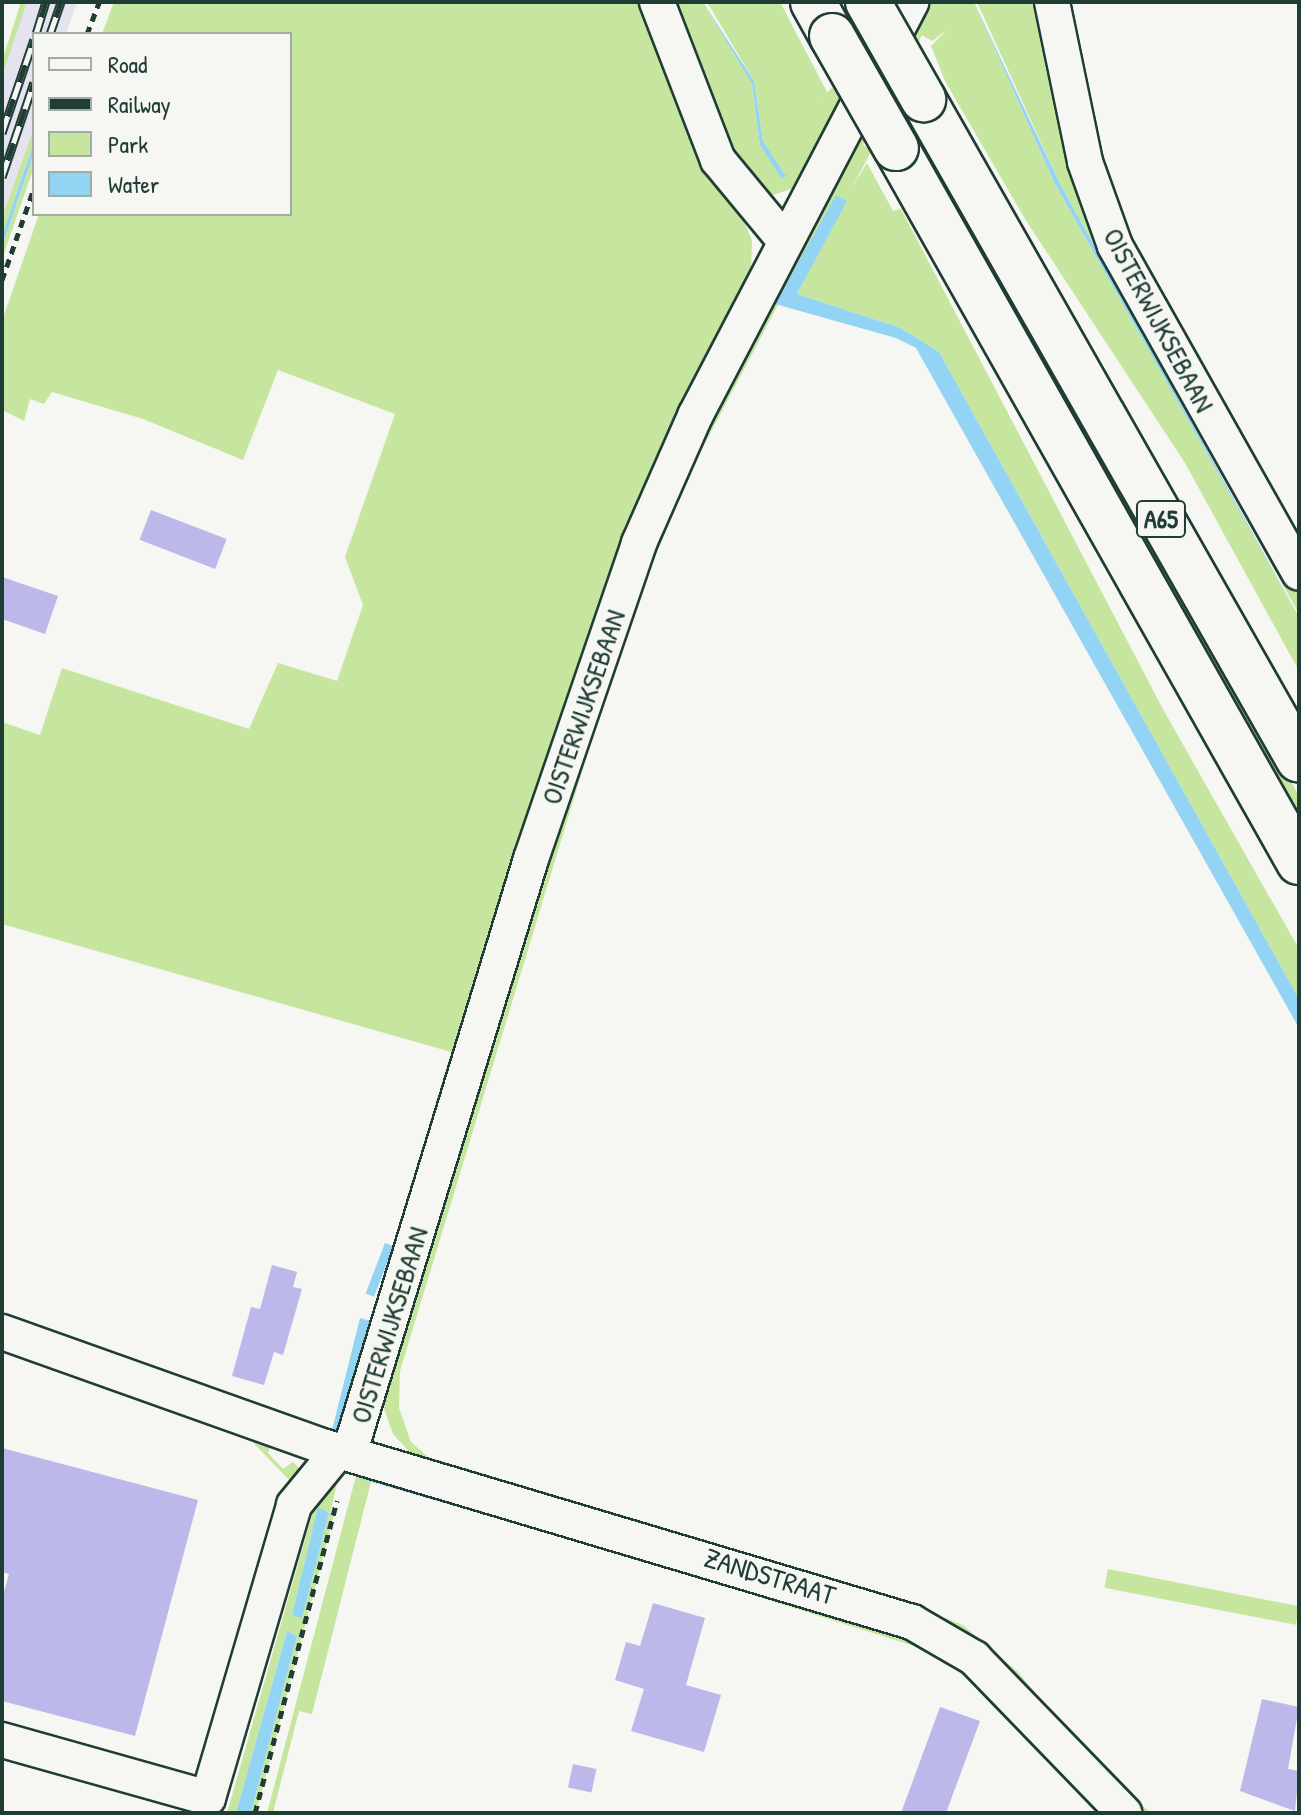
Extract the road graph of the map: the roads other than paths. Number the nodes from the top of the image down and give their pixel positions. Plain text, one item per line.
1 (657, 2) edge
2 (868, 2) edge
3 (911, 2) edge
4 (1052, 2) edge
5 (822, 19) edge
6 (785, 241) junction
7 (1299, 573) edge
8 (1299, 760) edge
9 (1299, 862) edge
10 (2, 1332) edge
11 (345, 1450) junction
12 (2, 1740) edge
13 (1124, 1813) edge

1 - 6 street
2 - 8 highway, A65, bridge
3 - 6 street, OISTERWIJKSEBAAN
4 - 7 street, OISTERWIJKSEBAAN
5 - 9 highway, A65, bridge
6 - 11 street, OISTERWIJKSEBAAN
10 - 11 street, ZANDSTRAAT
11 - 12 street
11 - 13 street, ZANDSTRAAT

